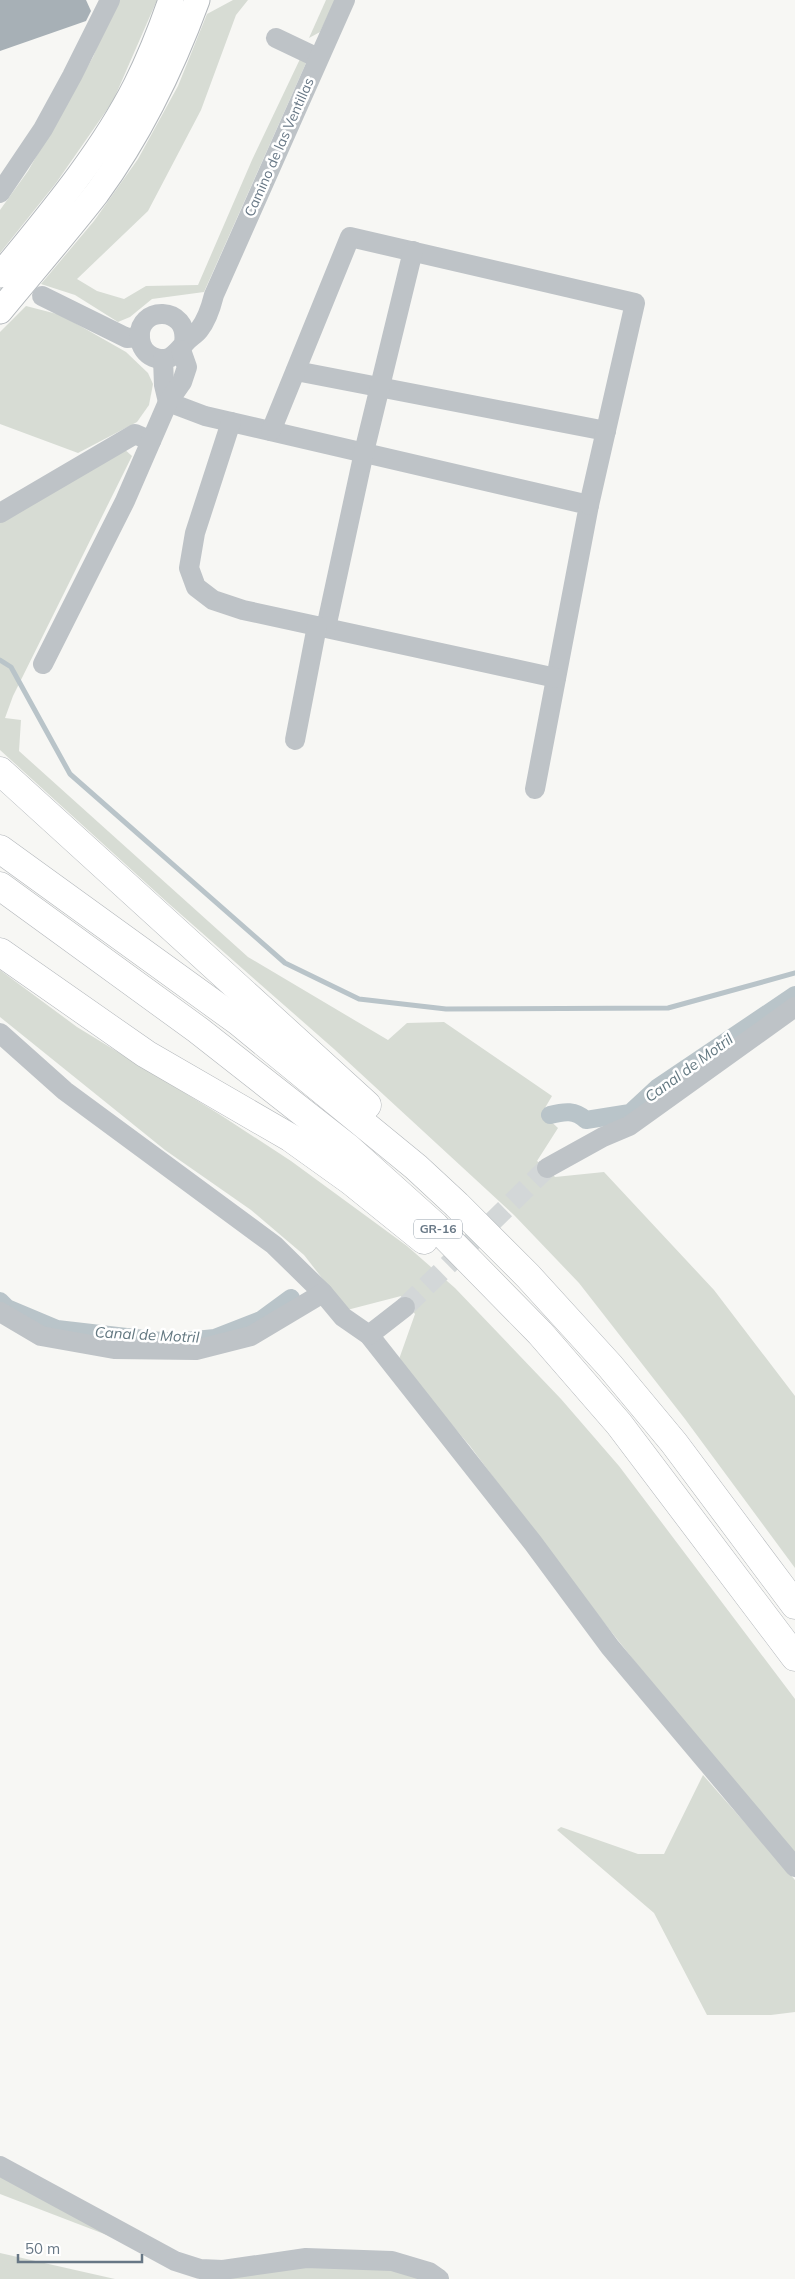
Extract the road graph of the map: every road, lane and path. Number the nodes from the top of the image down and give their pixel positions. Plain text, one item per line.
1 (110, 0) edge
2 (171, 0) edge
3 (197, 0) edge
4 (345, 0) edge
5 (276, 38) dead end
6 (318, 58) junction
7 (0, 193) edge
8 (413, 251) junction
9 (0, 275) edge
10 (214, 295) junction
11 (42, 296) dead end
12 (0, 311) edge
13 (176, 318) junction
14 (140, 337) junction
15 (182, 346) junction
16 (163, 359) junction
17 (296, 371) junction
18 (380, 386) junction
19 (168, 402) junction
20 (231, 422) junction
21 (271, 431) junction
22 (606, 431) junction
23 (151, 441) junction
24 (364, 452) junction
25 (589, 505) junction
26 (0, 513) edge
27 (322, 627) junction
28 (43, 664) dead end
29 (556, 678) junction
30 (295, 740) dead end
31 (0, 771) edge
32 (535, 789) dead end
33 (0, 849) edge
34 (0, 886) edge
35 (0, 952) edge
36 (795, 1007) edge
37 (0, 1033) edge
38 (547, 1168) tunnel mouth
39 (457, 1205) junction
40 (323, 1293) junction
41 (405, 1307) tunnel mouth
42 (0, 1312) edge
43 (540, 1333) junction
44 (369, 1336) junction
45 (795, 1605) edge
46 (795, 1657) edge
47 (795, 1867) edge
48 (0, 2166) edge
49 (440, 2279) edge

1 - 7 street
2 - 9 main road
3 - 12 main road
4 - 6 street, Camino de las Ventillas
5 - 6 street
6 - 10 street, Camino de las Ventillas
8 - 17 street
8 - 18 street
8 - 22 street
10 - 13 street, Camino de las Ventillas
10 - 15 street, Camino de las Ventillas
11 - 14 street
13 - 14 street
13 - 15 street
14 - 16 street
15 - 16 street
15 - 19 street
16 - 19 street
17 - 18 street
17 - 21 street
18 - 22 street
18 - 24 street
19 - 20 street
19 - 23 street
20 - 21 street
20 - 27 street
21 - 24 street
22 - 25 street
23 - 26 street
23 - 28 street
24 - 25 street
24 - 27 street
25 - 29 street
27 - 29 street
27 - 30 street
29 - 32 street
31 - 39 highway
33 - 39 highway, GR-16
34 - 43 highway, GR-16
35 - 43 highway
36 - 38 street
37 - 40 street
39 - 45 highway, GR-16
40 - 42 street
40 - 44 street
41 - 44 street
43 - 46 highway, GR-16
44 - 47 street
48 - 49 street

